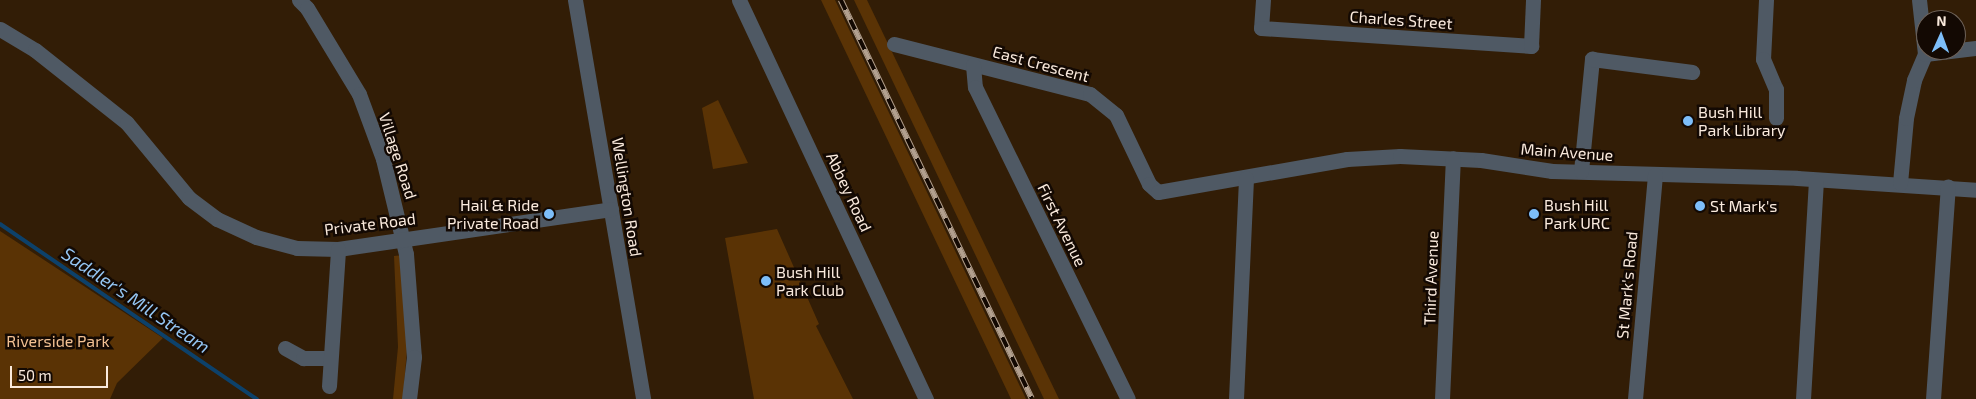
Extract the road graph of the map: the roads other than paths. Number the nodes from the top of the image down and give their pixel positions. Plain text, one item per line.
1 (299, 0) edge
2 (575, 0) edge
3 (739, 0) edge
4 (1263, 0) edge
5 (1533, 0) edge
6 (1766, 0) edge
7 (0, 29) edge
8 (894, 44) dead end
9 (1922, 60) edge
10 (973, 65) junction
11 (1692, 72) dead end
12 (1776, 118) dead end
13 (1453, 158) junction
14 (1581, 170) junction
15 (1655, 175) junction
16 (1246, 178) junction
17 (1816, 181) junction
18 (1900, 183) junction
19 (1948, 187) junction
20 (1976, 190) edge
21 (1158, 192) joint
22 (611, 209) junction
23 (404, 238) junction
24 (338, 249) junction
25 (285, 348) dead end
26 (330, 358) junction
27 (329, 386) dead end
28 (409, 399) edge
29 (643, 399) edge
30 (926, 399) edge
31 (1128, 399) edge
32 (1236, 399) edge
33 (1442, 399) edge
34 (1635, 399) edge
35 (1803, 399) edge
36 (1933, 399) edge

1 - 23 street, Village Road
2 - 22 street, Wellington Road
3 - 30 street, Abbey Road
4 - 5 street, Charles Street
6 - 12 street
7 - 24 street, Private Road
8 - 10 street, East Crescent
9 - 18 street
10 - 21 street, East Crescent
10 - 31 street, First Avenue
11 - 14 street
13 - 14 street, Main Avenue
13 - 16 street, Main Avenue
13 - 33 street, Third Avenue
14 - 15 street, Main Avenue
15 - 17 street, Main Avenue
15 - 34 street, St Mark's Road
16 - 21 street, Main Avenue
16 - 32 street
17 - 18 street, Main Avenue
17 - 35 street
18 - 19 street, Main Avenue
19 - 20 street, Main Avenue
19 - 36 street
22 - 23 street, Private Road
22 - 29 street, Wellington Road
23 - 24 street, Private Road
23 - 28 street, Village Road
24 - 26 street
25 - 26 street
26 - 27 street

